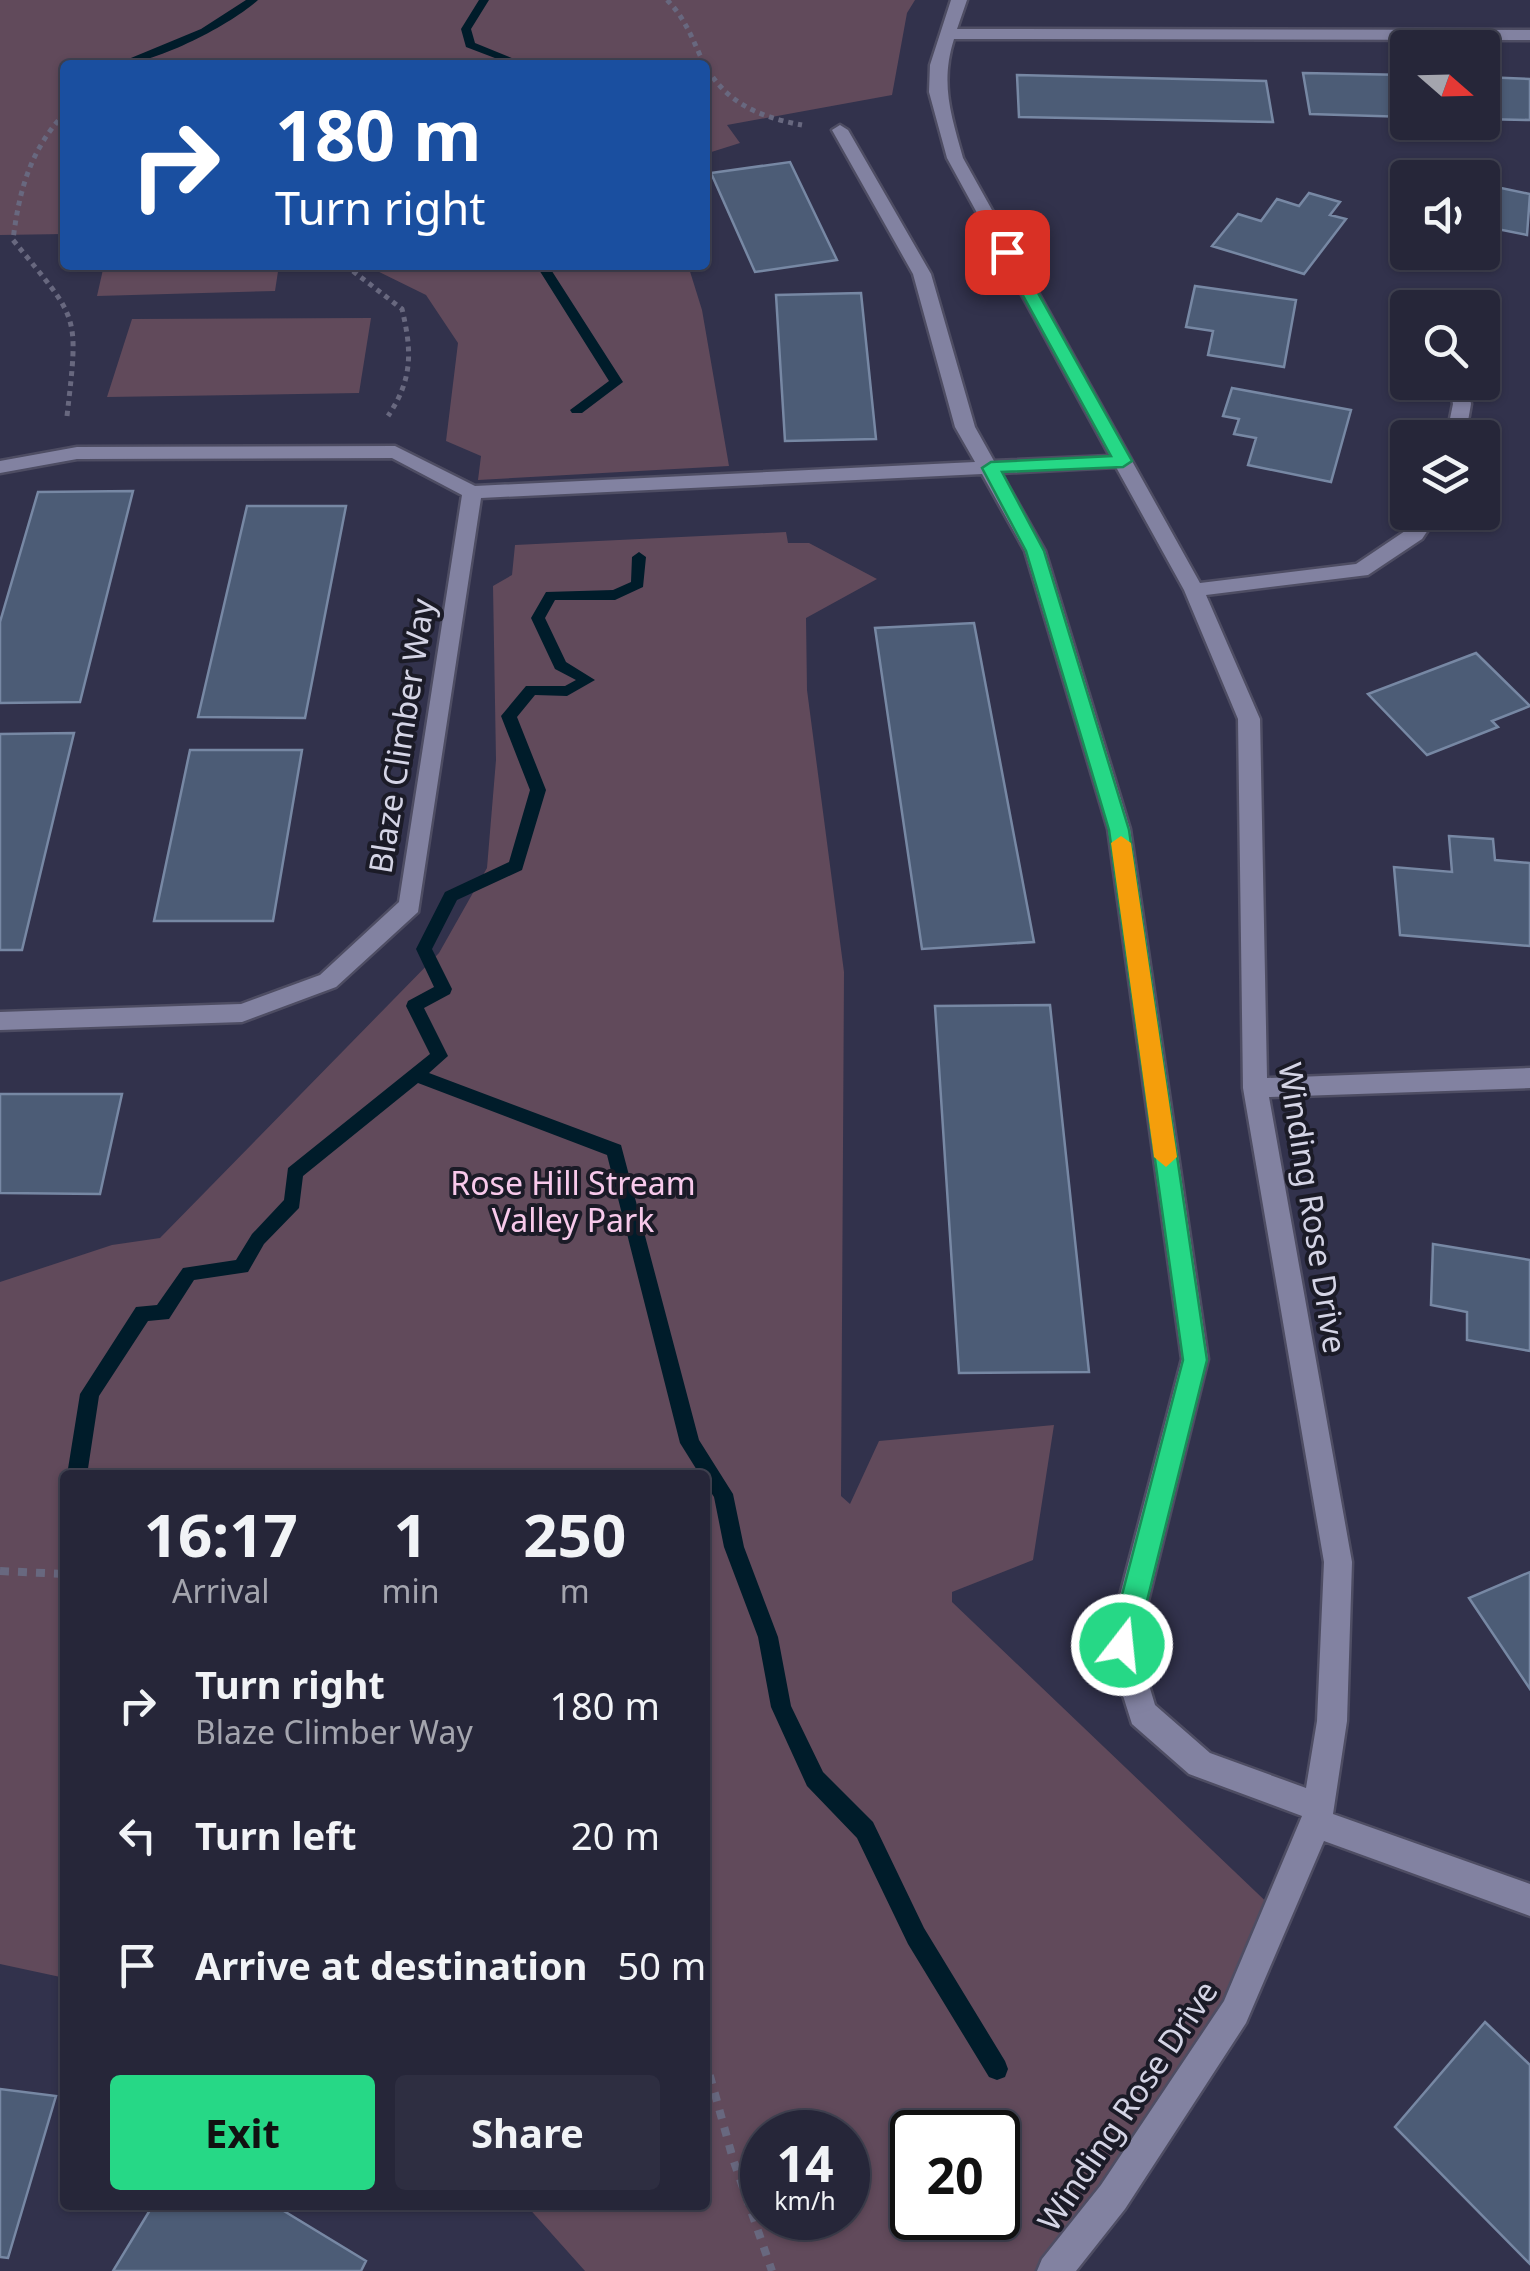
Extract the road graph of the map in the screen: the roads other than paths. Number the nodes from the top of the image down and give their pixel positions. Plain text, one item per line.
1 (959, 0) edge
2 (950, 34) junction
3 (1530, 35) edge
4 (840, 130) dead end
5 (1123, 461) junction
6 (0, 467) edge
7 (991, 468) junction
8 (472, 492) junction
9 (1419, 530) edge
10 (1194, 590) junction
11 (0, 1022) edge
12 (1530, 1078) edge
13 (1255, 1088) junction
14 (1318, 1815) junction
15 (1530, 1900) edge
16 (1054, 2271) edge

1 - 2 street, Winding Rose Drive
2 - 3 street
2 - 5 street, Winding Rose Drive
4 - 7 street
5 - 7 street
5 - 10 street, Winding Rose Drive
6 - 8 street
7 - 8 street
7 - 14 street
8 - 11 street, Blaze Climber Way
9 - 10 street
10 - 13 street, Winding Rose Drive
12 - 13 street
13 - 14 street, Winding Rose Drive
14 - 15 street
14 - 16 street, Winding Rose Drive

